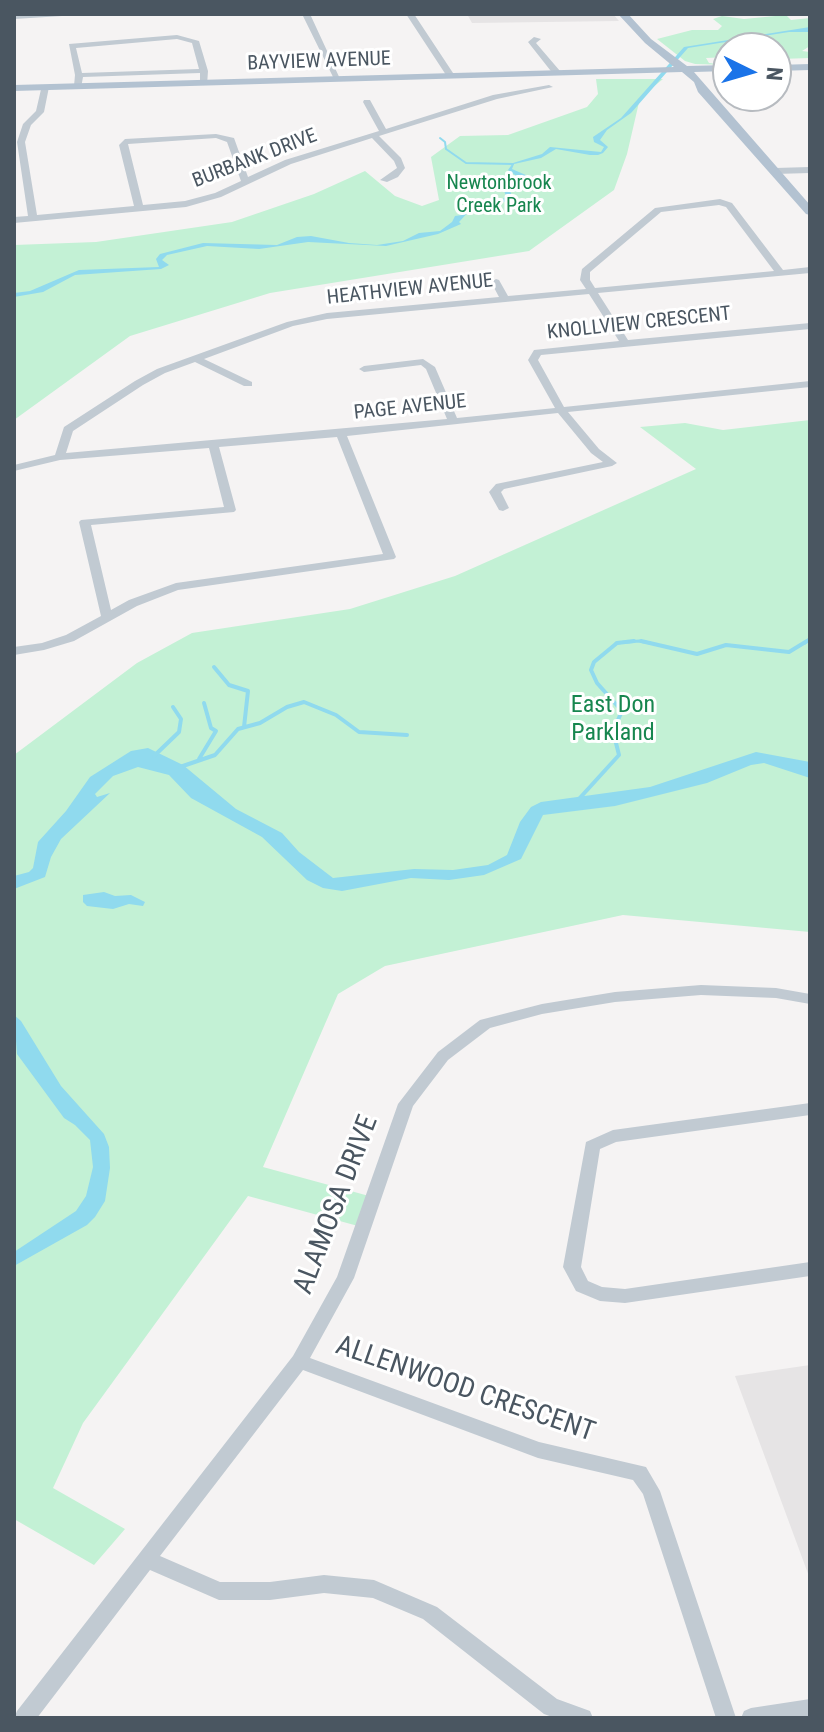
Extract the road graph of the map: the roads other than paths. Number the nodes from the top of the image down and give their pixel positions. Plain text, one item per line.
1 (62, 14) edge
2 (306, 14) edge
3 (410, 14) edge
4 (623, 14) edge
5 (14, 17) edge
6 (537, 39) dead end
7 (682, 70) junction
8 (712, 70) edge
9 (557, 73) junction
10 (451, 76) junction
11 (204, 77) junction
12 (338, 79) junction
13 (78, 81) junction
14 (45, 87) junction
15 (549, 87) dead end
16 (14, 88) edge
17 (367, 102) dead end
18 (27, 124) junction
19 (14, 125) edge
20 (384, 132) junction
21 (373, 135) junction
22 (810, 170) edge
23 (775, 171) junction
24 (245, 180) junction
25 (384, 180) dead end
26 (139, 209) junction
27 (810, 212) edge
28 (33, 219) junction
29 (14, 220) edge
30 (810, 270) edge
31 (781, 274) junction
32 (496, 282) dead end
33 (591, 290) junction
34 (505, 299) junction
35 (810, 326) edge
36 (624, 342) junction
37 (195, 358) junction
38 (364, 369) dead end
39 (248, 384) dead end
40 (810, 384) edge
41 (561, 409) junction
42 (453, 421) junction
43 (341, 433) junction
44 (213, 443) junction
45 (60, 457) junction
46 (14, 468) edge
47 (503, 508) dead end
48 (107, 617) junction
49 (14, 651) edge
50 (810, 999) edge
51 (810, 1109) edge
52 (810, 1269) edge
53 (299, 1361) junction
54 (145, 1560) junction
55 (810, 1709) edge
56 (549, 1712) edge
57 (24, 1718) edge
58 (583, 1718) edge
59 (726, 1718) edge
60 (751, 1718) edge

1 - 5 street
2 - 12 street
3 - 10 street
4 - 7 main road
6 - 9 street
7 - 8 main road, BAYVIEW AVENUE
7 - 9 main road, BAYVIEW AVENUE
7 - 23 main road
9 - 10 main road, BAYVIEW AVENUE
10 - 12 main road, BAYVIEW AVENUE
11 - 12 main road, BAYVIEW AVENUE
11 - 13 main road, BAYVIEW AVENUE
11 - 13 street
13 - 14 main road, BAYVIEW AVENUE
14 - 16 main road, BAYVIEW AVENUE
14 - 18 street
15 - 20 street, BURBANK DRIVE
17 - 20 street
18 - 19 street
18 - 28 street
20 - 21 street, BURBANK DRIVE
21 - 24 street, BURBANK DRIVE
21 - 25 street
22 - 23 street
23 - 27 main road
24 - 26 street, BURBANK DRIVE
24 - 26 street
26 - 28 street, BURBANK DRIVE
28 - 29 street, BURBANK DRIVE
30 - 31 street, HEATHVIEW AVENUE
31 - 33 street, HEATHVIEW AVENUE
31 - 33 street
32 - 34 street
33 - 34 street, HEATHVIEW AVENUE
33 - 36 street
34 - 37 street, HEATHVIEW AVENUE
35 - 36 street, KNOLLVIEW CRESCENT
36 - 41 street, KNOLLVIEW CRESCENT
37 - 39 street
37 - 45 street, HEATHVIEW AVENUE
38 - 42 street
40 - 41 street, PAGE AVENUE
41 - 42 street, PAGE AVENUE
41 - 47 street
42 - 43 street, PAGE AVENUE
43 - 44 street, PAGE AVENUE
43 - 48 street
44 - 45 street, PAGE AVENUE
44 - 48 street
45 - 46 street, PAGE AVENUE
48 - 49 street
50 - 53 street, ALAMOSA DRIVE
51 - 52 street
53 - 54 street, ALAMOSA DRIVE
53 - 59 street, ALLENWOOD CRESCENT
54 - 56 street
54 - 57 street, ALAMOSA DRIVE
55 - 60 street
56 - 58 street

